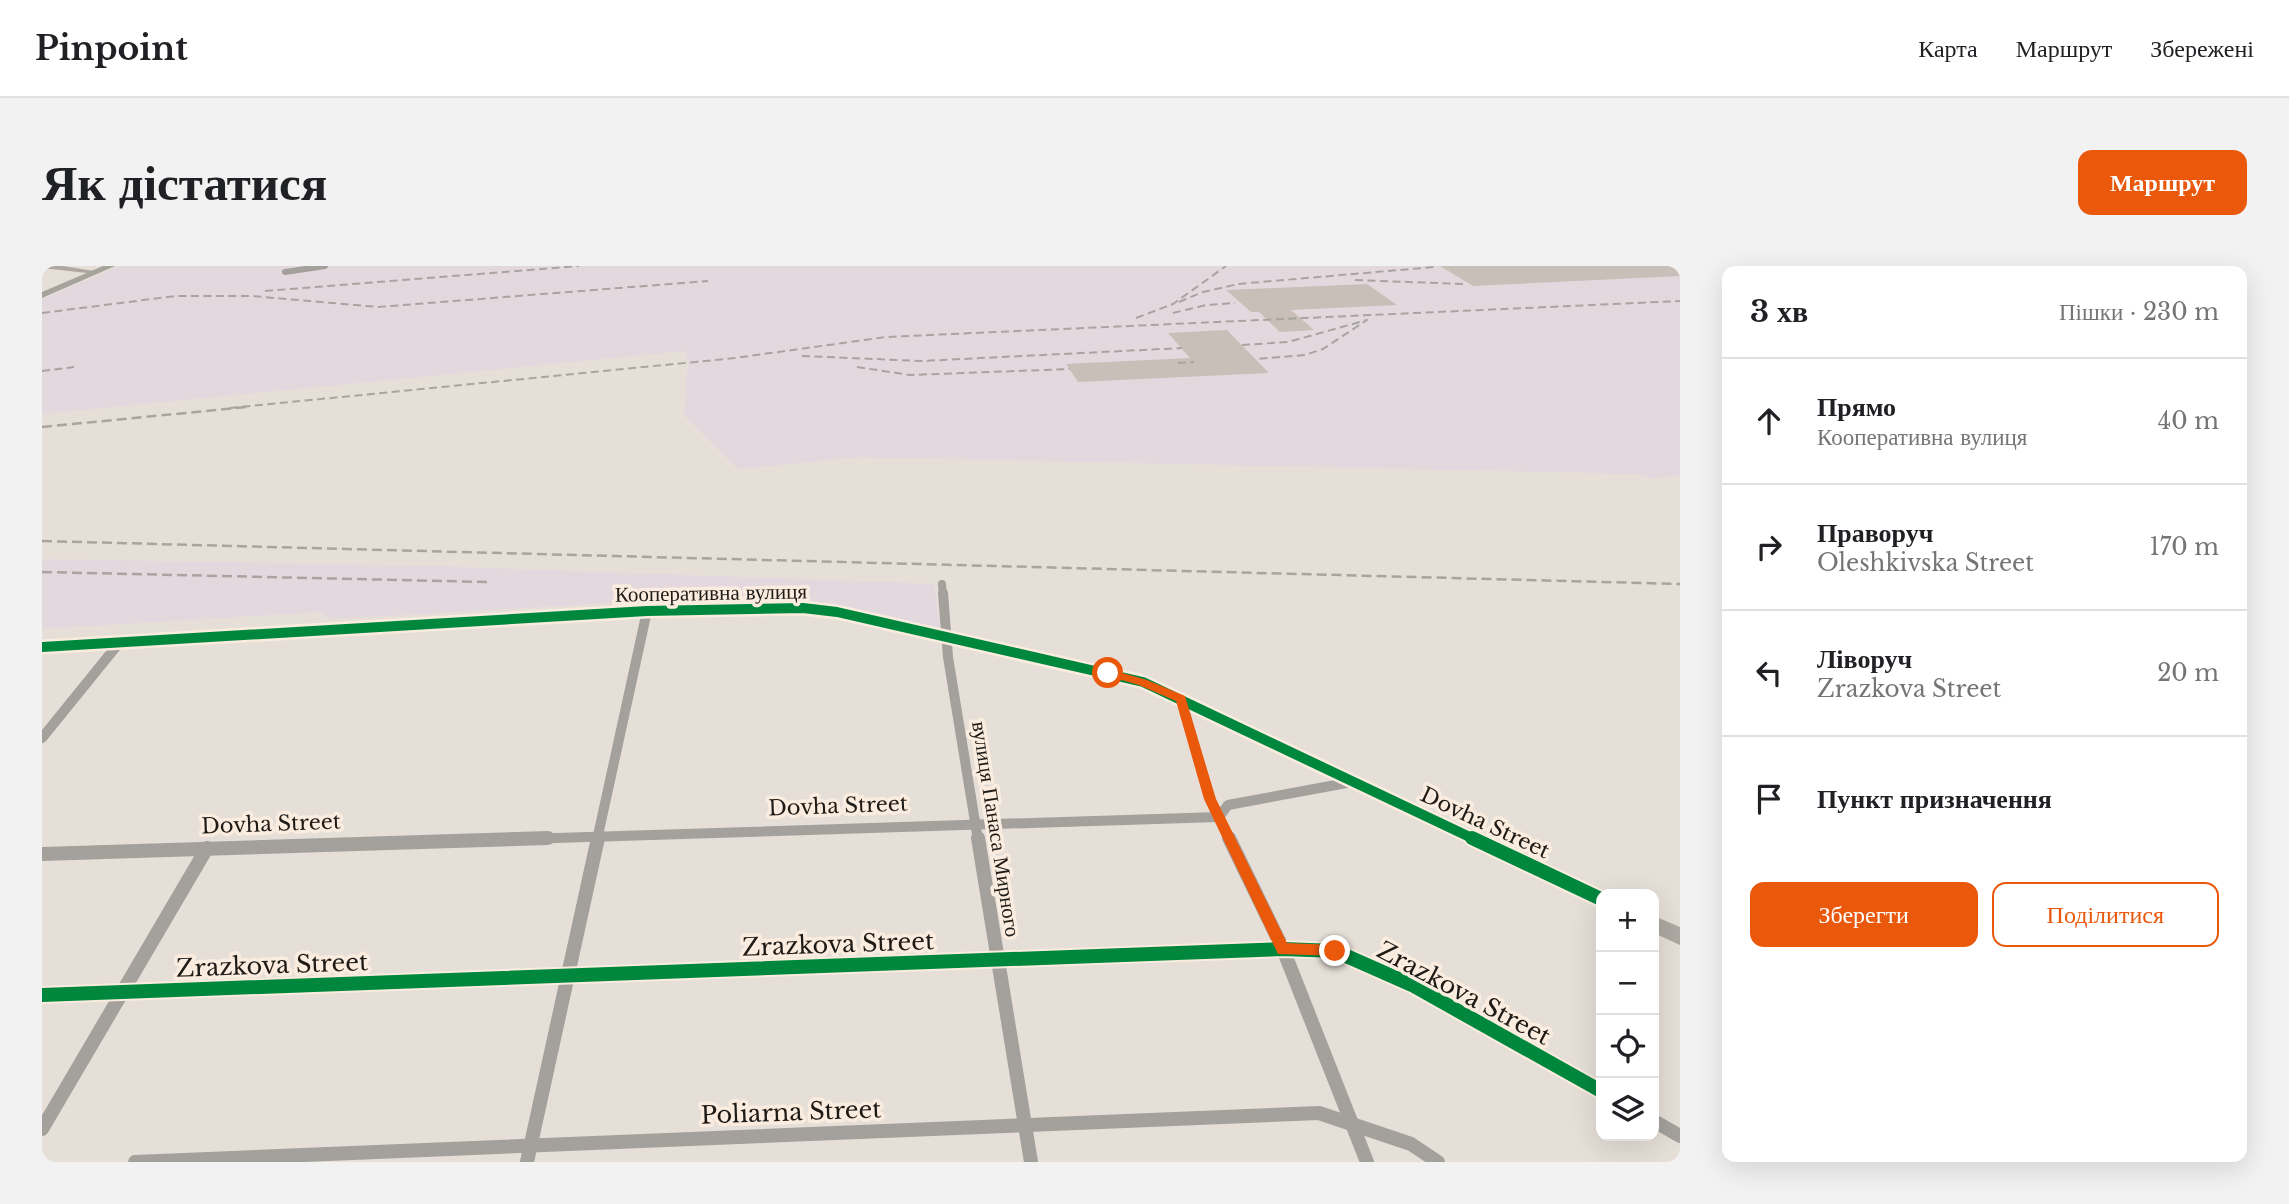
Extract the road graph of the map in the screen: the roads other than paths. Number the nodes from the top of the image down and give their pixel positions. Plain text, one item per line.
1 (42, 266) edge
2 (111, 266) edge
3 (325, 266) edge
4 (96, 272) junction
5 (285, 272) dead end
6 (42, 295) edge
7 (942, 584) dead end
8 (647, 611) junction
9 (946, 635) junction
10 (119, 643) junction
11 (42, 648) edge
12 (1181, 699) junction
13 (42, 737) edge
14 (1352, 782) junction
15 (1219, 817) junction
16 (976, 824) junction
17 (597, 836) junction
18 (207, 848) junction
19 (42, 853) edge
20 (1596, 897) edge
21 (1659, 926) edge
22 (1680, 936) edge
23 (1283, 949) junction
24 (998, 960) junction
25 (567, 975) junction
26 (123, 992) junction
27 (42, 995) edge
28 (1596, 1088) edge
29 (1659, 1124) edge
30 (1025, 1125) junction
31 (1352, 1125) junction
32 (42, 1129) edge
33 (1680, 1136) edge
34 (531, 1146) junction
35 (135, 1162) edge
36 (527, 1162) edge
37 (1031, 1162) edge
38 (1367, 1162) edge
39 (1438, 1162) edge

1 - 4 street
2 - 4 main road
3 - 5 street
4 - 6 main road
7 - 9 street, вулиця Панаса Мирного
8 - 9 street, Кооперативна вулиця
8 - 10 street, Кооперативна вулиця
8 - 17 street
9 - 12 street, Кооперативна вулиця
9 - 16 street, вулиця Панаса Мирного
10 - 11 street, Кооперативна вулиця
10 - 13 street
12 - 14 street, Кооперативна вулиця
12 - 15 street
14 - 15 street, Dovha Street
14 - 20 street, Dovha Street
15 - 16 street, Dovha Street
15 - 23 street
16 - 17 street, Dovha Street
16 - 24 street, вулиця Панаса Мирного
17 - 18 street, Dovha Street
17 - 25 street
18 - 19 street, Dovha Street
18 - 26 street
21 - 22 street
23 - 24 street, Zrazkova Street
23 - 28 street, Zrazkova Street
23 - 31 street
24 - 25 street, Zrazkova Street
24 - 30 street, вулиця Панаса Мирного
25 - 26 street, Zrazkova Street
25 - 34 street
26 - 27 street, Zrazkova Street
26 - 32 street
29 - 33 street
30 - 31 street, Poliarna Street
30 - 34 street, Poliarna Street
30 - 37 street, вулиця Панаса Мирного
31 - 38 street
31 - 39 street, Poliarna Street
34 - 35 street, Poliarna Street
34 - 36 street

